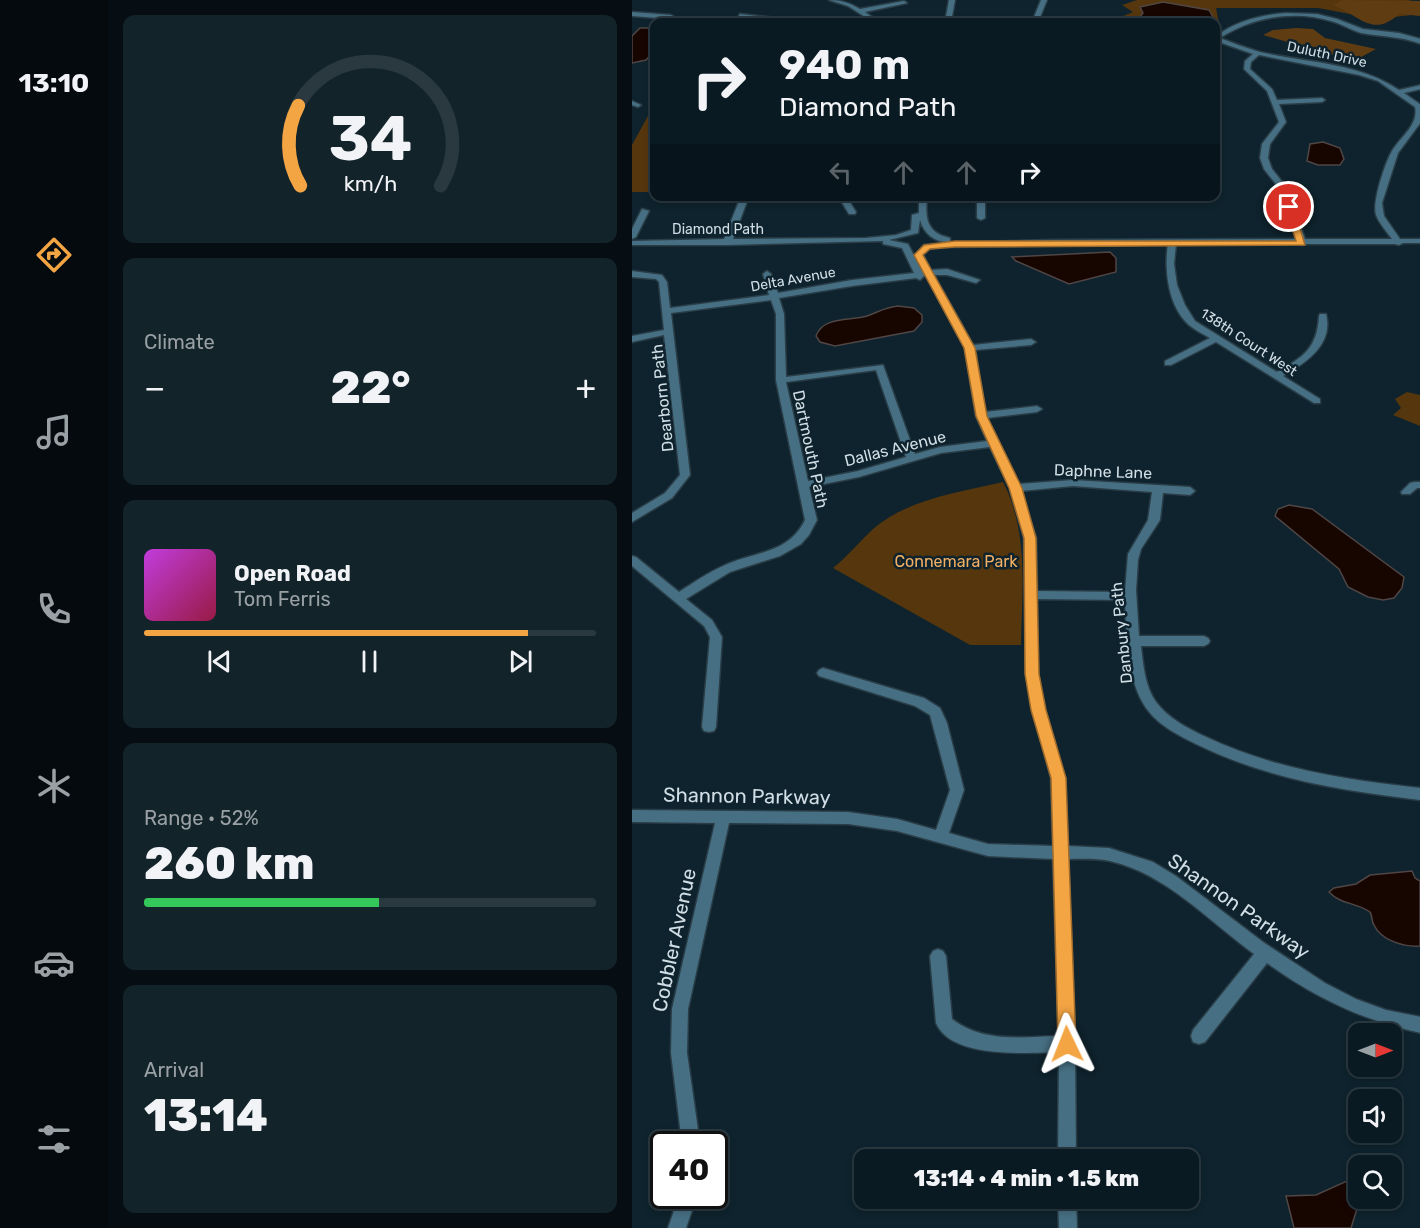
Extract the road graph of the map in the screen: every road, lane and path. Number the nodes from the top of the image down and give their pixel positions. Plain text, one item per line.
1 (832, 0) edge
2 (952, 0) edge
3 (1044, 0) edge
4 (905, 3) dead end
5 (860, 11) junction
6 (632, 15) edge
7 (671, 16) dead end
8 (740, 16) dead end
9 (758, 18) edge
10 (870, 18) edge
11 (949, 18) edge
12 (1037, 18) edge
13 (1220, 36) edge
14 (1220, 39) edge
15 (1421, 42) edge
16 (1258, 53) junction
17 (1421, 87) edge
18 (1400, 92) junction
19 (1322, 99) dead end
20 (1277, 102) junction
21 (1419, 122) edge
22 (743, 201) edge
23 (845, 201) edge
24 (922, 201) edge
25 (922, 201) edge
26 (981, 201) edge
27 (645, 212) dead end
28 (852, 212) dead end
29 (981, 218) dead end
30 (908, 234) junction
31 (930, 235) junction
32 (632, 237) edge
33 (1421, 241) edge
34 (804, 242) junction
35 (632, 243) edge
36 (727, 243) junction
37 (1057, 243) junction
38 (1160, 243) junction
39 (1172, 243) junction
40 (1302, 243) junction
41 (1399, 243) junction
42 (905, 246) junction
43 (927, 247) junction
44 (1169, 261) junction
45 (923, 273) junction
46 (632, 274) edge
47 (767, 274) dead end
48 (976, 280) dead end
49 (775, 297) junction
50 (667, 311) junction
51 (1323, 316) dead end
52 (670, 331) junction
53 (632, 339) edge
54 (1215, 339) junction
55 (1031, 342) dead end
56 (970, 348) junction
57 (1168, 363) dead end
58 (1276, 376) junction
59 (781, 380) junction
60 (1317, 401) dead end
61 (1037, 409) dead end
62 (982, 416) junction
63 (993, 443) junction
64 (911, 457) junction
65 (804, 485) junction
66 (1421, 485) edge
67 (1016, 488) junction
68 (1158, 489) junction
69 (1190, 491) dead end
70 (1406, 492) dead end
71 (632, 518) edge
72 (632, 560) edge
73 (1032, 595) junction
74 (1132, 596) junction
75 (678, 598) junction
76 (1135, 640) junction
77 (1204, 641) dead end
78 (823, 673) dead end
79 (709, 727) dead end
80 (1421, 794) edge
81 (632, 816) edge
82 (724, 817) junction
83 (941, 837) junction
84 (1062, 852) junction
85 (1266, 951) junction
86 (938, 956) dead end
87 (1421, 1025) edge
88 (1199, 1036) dead end
89 (1067, 1044) junction
90 (689, 1131) edge
91 (1067, 1149) edge
92 (684, 1209) edge
93 (1067, 1209) edge
94 (677, 1228) edge
95 (1068, 1228) edge

1 - 5 street
2 - 11 street
3 - 12 street
4 - 5 street
5 - 10 street
6 - 7 street
8 - 9 street
13 - 15 street
14 - 16 street, Duluth Drive
16 - 18 street, Duluth Drive
16 - 20 street
17 - 18 street
18 - 21 street, Duluth Drive
19 - 20 street
20 - 40 street
21 - 41 street, Duluth Drive
22 - 36 street
23 - 28 street
24 - 30 street
25 - 31 street
26 - 29 street
27 - 32 street
30 - 31 street, Diamond Path
30 - 34 street, Diamond Path
30 - 42 street
31 - 37 street, Diamond Path
31 - 43 street
33 - 41 street, Diamond Path
34 - 36 street, Diamond Path
34 - 42 street, Diamond Path
35 - 36 street, Diamond Path
37 - 38 street, Diamond Path
37 - 43 street, Diamond Path
38 - 39 street, Diamond Path
38 - 44 street, 138th Court West
39 - 40 street, Diamond Path
39 - 44 street, 138th Court West
40 - 41 street, Diamond Path
42 - 43 street, Diamond Path
42 - 45 street
43 - 45 street
44 - 54 street, 138th Court West
45 - 48 street, Delta Avenue
45 - 49 street, Delta Avenue
45 - 56 street
46 - 50 street, Dearborn Path
47 - 49 street, Dartmouth Path
49 - 50 street, Delta Avenue
49 - 59 street, Dartmouth Path
50 - 52 street, Dearborn Path
51 - 58 street
52 - 53 street
52 - 71 street, Dearborn Path
54 - 57 street
54 - 58 street, 138th Court West
55 - 56 street
56 - 62 street
58 - 60 street, 138th Court West
59 - 64 street
59 - 65 street, Dartmouth Path
61 - 62 street
62 - 63 street
63 - 64 street, Dallas Avenue
63 - 67 street
64 - 65 street, Dallas Avenue
65 - 75 street, Dartmouth Path
66 - 70 street
67 - 68 street, Daphne Lane
67 - 73 street
68 - 69 street, Daphne Lane
68 - 74 street, Danbury Path
72 - 75 street
73 - 74 street
73 - 84 street
74 - 76 street, Danbury Path
75 - 79 street
76 - 77 street
76 - 80 street, Danbury Path
78 - 83 street
81 - 82 street, Shannon Parkway
82 - 83 street, Shannon Parkway
82 - 90 street, Cobbler Avenue
83 - 84 street, Shannon Parkway
84 - 85 street, Shannon Parkway
84 - 89 street
85 - 87 street, Shannon Parkway
85 - 88 street
86 - 89 street
89 - 91 street
92 - 94 street
93 - 95 street

